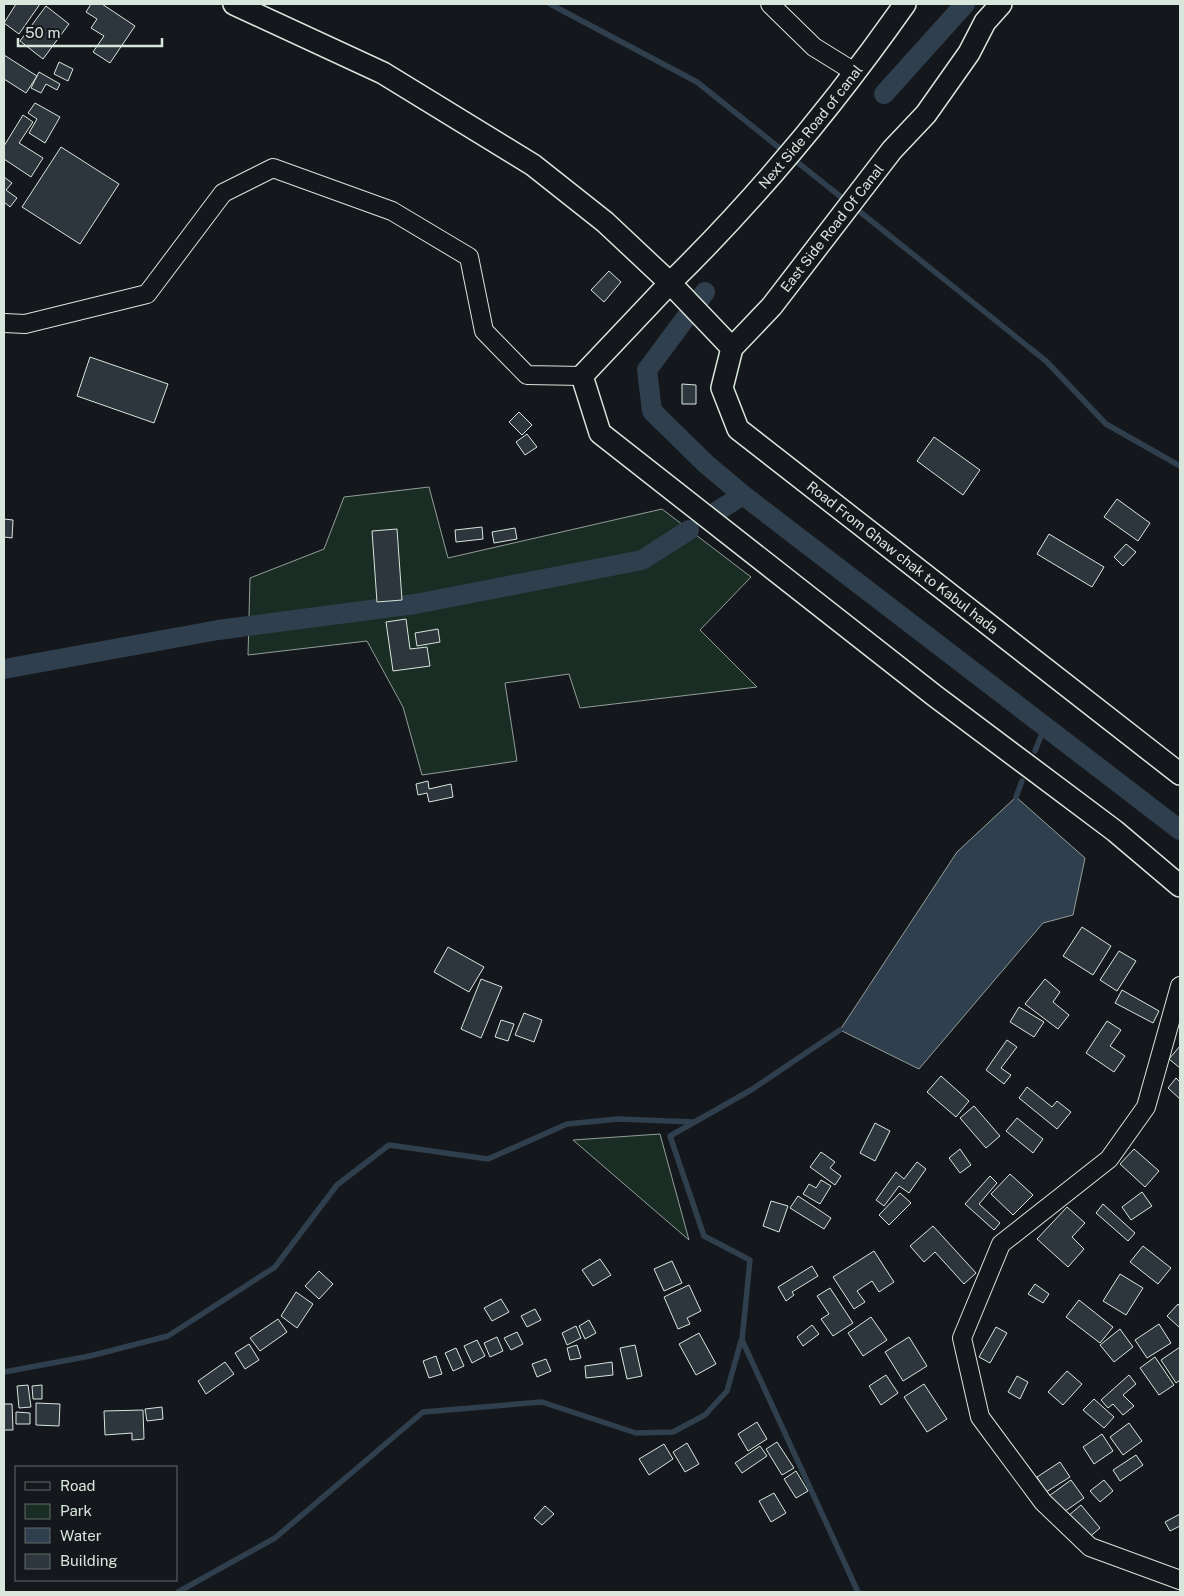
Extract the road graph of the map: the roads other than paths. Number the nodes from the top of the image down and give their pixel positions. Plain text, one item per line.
1 (234, 4) edge
2 (770, 4) edge
3 (905, 4) edge
4 (1002, 4) edge
5 (856, 73) junction
6 (676, 288) junction
7 (772, 306) joint
8 (4, 323) edge
9 (726, 341) junction
10 (582, 376) junction
11 (1180, 774) edge
12 (1180, 886) edge
13 (1180, 986) edge
14 (1180, 1580) edge

1 - 6 street
2 - 5 street
3 - 5 street, Next Side Road of canal
4 - 7 street, East Side Road Of Canal
5 - 6 street, Next Side Road of canal
6 - 9 street
6 - 10 street, Next Side Road of canal
7 - 9 street, Road From Ghaw chak to Kabul hada
8 - 10 street
9 - 11 street, Road From Ghaw chak to Kabul hada
10 - 12 street
13 - 14 street

